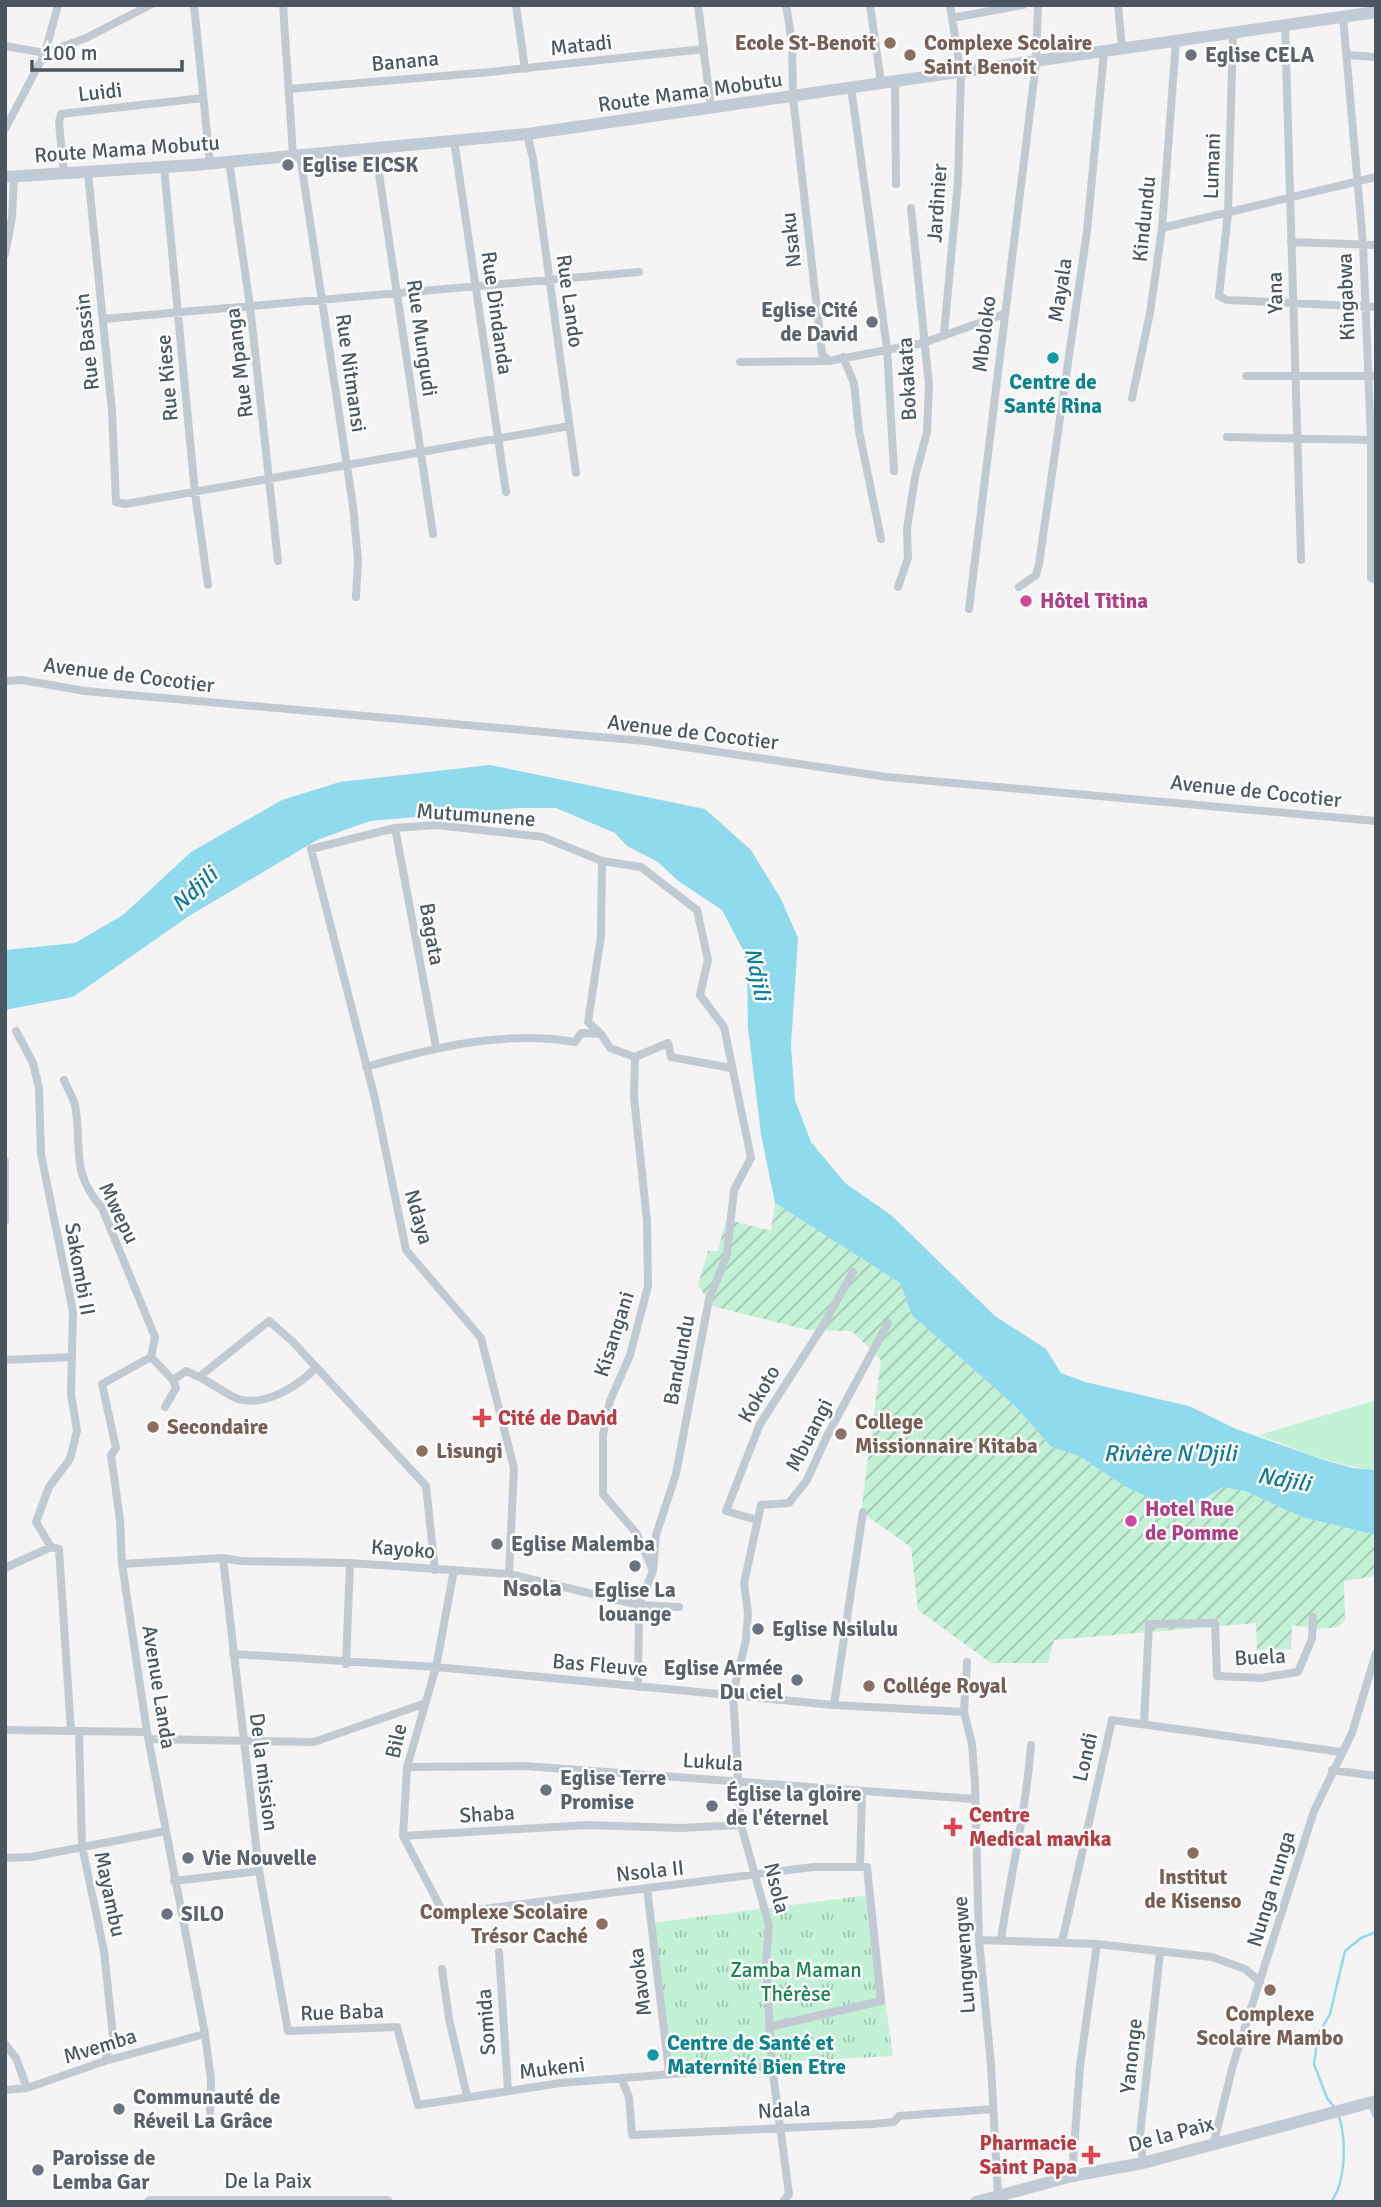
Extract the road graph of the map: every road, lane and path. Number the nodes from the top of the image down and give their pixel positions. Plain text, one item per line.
1 (58, 5) edge
2 (150, 5) edge
3 (194, 5) edge
4 (283, 5) edge
5 (516, 5) edge
6 (698, 5) edge
7 (786, 5) edge
8 (870, 5) edge
9 (950, 5) edge
10 (1023, 5) edge
11 (1038, 5) edge
12 (1118, 5) edge
13 (1376, 12) edge
14 (1343, 17) junction
15 (952, 18) junction
16 (1285, 26) junction
17 (1233, 33) junction
18 (1176, 41) junction
19 (5, 46) edge
20 (1122, 48) junction
21 (704, 49) junction
22 (1104, 52) junction
23 (45, 53) junction
24 (1347, 55) junction
25 (1376, 57) edge
26 (1036, 63) junction
27 (525, 69) junction
28 (961, 74) junction
29 (895, 82) junction
30 (881, 83) junction
31 (851, 88) junction
32 (289, 89) junction
33 (793, 97) junction
34 (203, 98) junction
35 (711, 109) junction
36 (5, 129) edge
37 (527, 134) junction
38 (454, 140) junction
39 (374, 147) junction
40 (296, 155) junction
41 (229, 161) junction
42 (210, 163) junction
43 (164, 167) junction
44 (88, 173) junction
45 (64, 175) junction
46 (10, 176) edge
47 (1376, 177) edge
48 (1356, 180) junction
49 (896, 184) dead end
50 (1290, 197) junction
51 (911, 208) dead end
52 (1228, 213) junction
53 (1162, 228) junction
54 (1291, 242) junction
55 (1363, 244) junction
56 (1376, 245) edge
57 (5, 254) edge
58 (639, 272) dead end
59 (549, 280) junction
60 (475, 287) junction
61 (398, 295) junction
62 (323, 299) junction
63 (1292, 301) junction
64 (250, 306) junction
65 (1364, 306) junction
66 (1376, 307) edge
67 (179, 312) junction
68 (1004, 314) junction
69 (103, 319) junction
70 (944, 334) junction
71 (923, 343) junction
72 (887, 348) junction
73 (844, 357) junction
74 (829, 361) junction
75 (740, 362) dead end
76 (1246, 376) dead end
77 (1371, 376) edge
78 (1295, 377) junction
79 (1132, 398) dead end
80 (569, 426) junction
81 (1227, 437) dead end
82 (498, 438) junction
83 (1297, 439) junction
84 (1373, 440) edge
85 (421, 453) junction
86 (346, 467) junction
87 (894, 471) dead end
88 (576, 473) dead end
89 (271, 479) junction
90 (506, 492) dead end
91 (195, 493) junction
92 (1374, 508) edge
93 (433, 534) dead end
94 (881, 539) dead end
95 (1301, 560) dead end
96 (278, 561) dead end
97 (1373, 579) edge
98 (208, 585) dead end
99 (898, 587) dead end
100 (1019, 587) dead end
101 (356, 597) dead end
102 (969, 609) dead end
103 (5, 681) edge
104 (1376, 821) edge
105 (395, 828) junction
106 (310, 849) joint
107 (602, 861) junction
108 (16, 1031) dead end
109 (601, 1034) junction
110 (436, 1046) junction
111 (635, 1057) junction
112 (366, 1067) junction
113 (732, 1068) junction
114 (64, 1080) dead end
115 (751, 1158) joint
116 (5, 1161) edge
117 (5, 1221) edge
118 (853, 1272) dead end
119 (888, 1323) dead end
120 (72, 1357) junction
121 (151, 1357) junction
122 (5, 1360) edge
123 (316, 1367) junction
124 (199, 1377) junction
125 (173, 1380) junction
126 (165, 1407) dead end
127 (863, 1512) dead end
128 (757, 1520) junction
129 (55, 1548) junction
130 (223, 1558) junction
131 (350, 1563) junction
132 (122, 1564) junction
133 (5, 1568) edge
134 (435, 1570) junction
135 (454, 1570) junction
136 (653, 1571) junction
137 (509, 1574) junction
138 (639, 1605) junction
139 (679, 1607) dead end
140 (1313, 1617) dead end
141 (1376, 1653) edge
142 (233, 1654) junction
143 (967, 1662) dead end
144 (346, 1664) junction
145 (436, 1667) junction
146 (638, 1686) junction
147 (733, 1695) junction
148 (424, 1704) junction
149 (834, 1705) junction
150 (964, 1712) junction
151 (1144, 1723) junction
152 (5, 1730) edge
153 (75, 1731) junction
154 (148, 1735) junction
155 (242, 1743) junction
156 (1031, 1745) dead end
157 (1341, 1752) junction
158 (407, 1768) junction
159 (1332, 1770) junction
160 (1376, 1776) edge
161 (740, 1782) junction
162 (862, 1791) junction
163 (974, 1799) junction
164 (741, 1825) junction
165 (166, 1831) junction
166 (403, 1836) junction
167 (82, 1846) junction
168 (5, 1858) edge
169 (860, 1867) junction
170 (259, 1871) junction
171 (757, 1876) junction
172 (174, 1881) junction
173 (647, 1888) junction
174 (1001, 1939) junction
175 (979, 1940) junction
176 (1062, 1942) junction
177 (1097, 1944) junction
178 (499, 1952) dead end
179 (1160, 1953) junction
180 (442, 1969) dead end
181 (1260, 1982) junction
182 (769, 2027) junction
183 (397, 2028) joint
184 (288, 2031) joint
185 (205, 2034) junction
186 (5, 2044) edge
187 (105, 2061) junction
188 (772, 2066) junction
189 (669, 2072) junction
190 (621, 2078) junction
191 (27, 2088) junction
192 (5, 2090) edge
193 (508, 2091) junction
194 (467, 2096) junction
195 (1374, 2106) edge
196 (993, 2109) junction
197 (210, 2112) dead end
198 (780, 2128) junction
199 (1214, 2142) junction
200 (1143, 2163) junction
201 (1072, 2176) junction
202 (998, 2195) junction
203 (149, 2202) edge
204 (387, 2202) edge
205 (783, 2202) edge
206 (976, 2202) edge

1 - 23 street
2 - 23 street
3 - 34 street
4 - 32 street
5 - 27 street, Matadi
6 - 21 street
7 - 33 street, Nsaku
8 - 30 street
9 - 15 street, Jardinier
10 - 15 street
11 - 26 street, Mboloko
12 - 20 street
13 - 14 street, Route Mama Mobutu
14 - 16 street, Route Mama Mobutu
14 - 24 street, Kingabwa
15 - 28 street, Jardinier
16 - 17 street, Route Mama Mobutu
16 - 50 street, Yana
17 - 18 street, Route Mama Mobutu
17 - 52 street, Lumani
18 - 20 street, Route Mama Mobutu
18 - 53 street, Kindundu
19 - 23 street
20 - 22 street, Route Mama Mobutu
21 - 27 street, Matadi
21 - 35 street
22 - 26 street, Route Mama Mobutu
22 - 100 street, Mayala
23 - 36 street
24 - 25 street
24 - 48 street, Kingabwa
26 - 28 street, Route Mama Mobutu
26 - 68 street, Mboloko
27 - 32 street, Banana
28 - 29 street, Route Mama Mobutu
28 - 70 street, Jardinier
29 - 30 street, Route Mama Mobutu
29 - 49 street
30 - 31 street, Route Mama Mobutu
31 - 33 street, Route Mama Mobutu
31 - 72 street
32 - 40 street
33 - 35 street, Route Mama Mobutu
33 - 74 street, Nsaku
34 - 42 street
34 - 45 street, Luidi
35 - 37 street, Route Mama Mobutu
37 - 38 street, Route Mama Mobutu
37 - 59 street, Rue Lando
38 - 39 street, Route Mama Mobutu
38 - 60 street, Rue Dindanda
39 - 40 street, Route Mama Mobutu
39 - 61 street, Rue Mungudi
40 - 41 street, Route Mama Mobutu
40 - 62 street, Rue Nitmansi
41 - 42 street, Route Mama Mobutu
41 - 64 street, Rue Mpanga
42 - 43 street, Route Mama Mobutu
43 - 44 street, Route Mama Mobutu
43 - 67 street, Rue Kiese
44 - 45 street, Route Mama Mobutu
44 - 69 street, Rue Bassin
45 - 46 street, Route Mama Mobutu
46 - 57 street
47 - 48 street
48 - 50 street
48 - 55 street, Kingabwa
50 - 52 street
50 - 54 street, Yana
51 - 71 street, Bokakata
52 - 53 street
52 - 63 street, Lumani
53 - 79 street, Kindundu
54 - 55 street
54 - 63 street, Yana
55 - 56 street
55 - 65 street, Kingabwa
58 - 59 street
59 - 60 street
59 - 80 street, Rue Lando
60 - 61 street
60 - 82 street, Rue Dindanda
61 - 62 street
61 - 85 street, Rue Mungudi
62 - 64 street
62 - 86 street, Rue Nitmansi
63 - 65 street
63 - 78 street, Yana
64 - 67 street
64 - 89 street, Rue Mpanga
65 - 66 street
65 - 77 street, Kingabwa
67 - 69 street
67 - 91 street, Rue Kiese
68 - 70 street
68 - 102 street, Mboloko
69 - 91 street, Rue Bassin
70 - 71 street
71 - 72 street
71 - 99 street, Bokakata
72 - 73 street
72 - 87 street
73 - 74 street
73 - 94 street
74 - 75 street
76 - 78 street
77 - 78 street
77 - 84 street, Kingabwa
78 - 83 street, Yana
80 - 82 street
80 - 88 street, Rue Lando
81 - 83 street
82 - 85 street
82 - 90 street, Rue Dindanda
83 - 84 street
83 - 95 street, Yana
84 - 92 street, Kingabwa
85 - 86 street
85 - 93 street, Rue Mungudi
86 - 89 street
86 - 101 street, Rue Nitmansi
89 - 91 street
89 - 96 street, Rue Mpanga
91 - 98 street, Rue Kiese
92 - 97 street, Kingabwa
103 - 104 street, Avenue de Cocotier
105 - 106 street, Mutumunene
105 - 107 street, Mutumunene
105 - 110 street, Bagata
106 - 112 street, Ndaya
107 - 109 street
107 - 113 street, Mutumunene
108 - 120 street, Sakombi II
109 - 110 street
109 - 111 street
110 - 112 street
111 - 113 street
111 - 136 street, Kisangani
112 - 137 street, Ndaya
113 - 115 street, Mutumunene
114 - 121 street, Mwepu
115 - 136 street, Bandundu
116 - 117 street
118 - 128 street, Kokoto
119 - 128 street, Mbuangi
120 - 122 street
120 - 129 street, Sakombi II
121 - 125 street
121 - 132 street, Avenue Landa
123 - 124 street
123 - 124 street
123 - 134 street
124 - 125 street
125 - 126 street
127 - 149 street
128 - 147 street, Nsola
129 - 133 street
129 - 153 street, Mayambu
130 - 131 street, Kayoko
130 - 132 street, Kayoko
130 - 142 street, De la mission
131 - 134 street, Kayoko
131 - 144 street
132 - 154 street, Avenue Landa
134 - 135 street, Kayoko
135 - 137 street, Kayoko
135 - 145 street, Bile
136 - 138 street
137 - 138 street, Kayoko
138 - 139 street, Kayoko
138 - 146 street
140 - 151 street, Buela
141 - 157 street, Nunga nunga
142 - 144 street, Bas Fleuve
142 - 155 street, De la mission
143 - 150 street, Lungwengwe
144 - 145 street, Bas Fleuve
145 - 146 street, Bas Fleuve
145 - 148 street, Bile
146 - 147 street, Bas Fleuve
147 - 149 street, Bas Fleuve
147 - 161 street, Nsola
148 - 155 street
148 - 158 street, Bile
149 - 150 street, Bas Fleuve
150 - 163 street, Lungwengwe
151 - 157 street
151 - 176 street, Londi
152 - 153 street
153 - 154 street
153 - 167 street, Mayambu
154 - 155 street
154 - 165 street, Avenue Landa
155 - 170 street, De la mission
156 - 174 street
157 - 159 street, Nunga nunga
158 - 161 street, Lukula
158 - 166 street, Bile
159 - 160 street
159 - 181 street, Nunga nunga
161 - 162 street, Lukula
161 - 164 street, Nsola
162 - 163 street, Lukula
162 - 169 street
163 - 175 street, Lungwengwe
164 - 166 street, Shaba
164 - 171 street, Nsola
165 - 167 street
165 - 172 street, Avenue Landa
166 - 173 street, Nsola II
167 - 168 street
167 - 187 street, Mayambu
169 - 171 street, Nsola II
169 - 182 street
170 - 172 street
170 - 184 street, De la mission
171 - 173 street, Nsola II
171 - 182 street, Nsola
172 - 185 street, Avenue Landa
173 - 189 street, Mavoka
174 - 175 street
174 - 176 street
175 - 196 street, Lungwengwe
176 - 177 street
177 - 179 street
177 - 201 street
178 - 193 street, Somida
179 - 181 street
179 - 200 street, Yanonge
180 - 194 street
181 - 199 street, Nunga nunga
182 - 188 street, Nsola
183 - 184 street, Rue Baba
183 - 194 street, Mukeni
185 - 187 street, Mvemba
185 - 197 street, Avenue Landa
186 - 191 street
187 - 191 street, Mvemba
188 - 189 street, Mukeni
188 - 198 street, Nsola
189 - 190 street, Mukeni
190 - 193 street, Mukeni
190 - 198 street, Ndala
191 - 192 street, Mvemba
193 - 194 street, Mukeni
195 - 199 street, De la Paix
196 - 198 street, Ndala
196 - 202 street, Lungwengwe
198 - 205 street, Nsola
199 - 200 street, De la Paix
200 - 201 street, De la Paix
201 - 202 street, De la Paix
202 - 206 street, De la Paix
203 - 204 street, De la Paix

